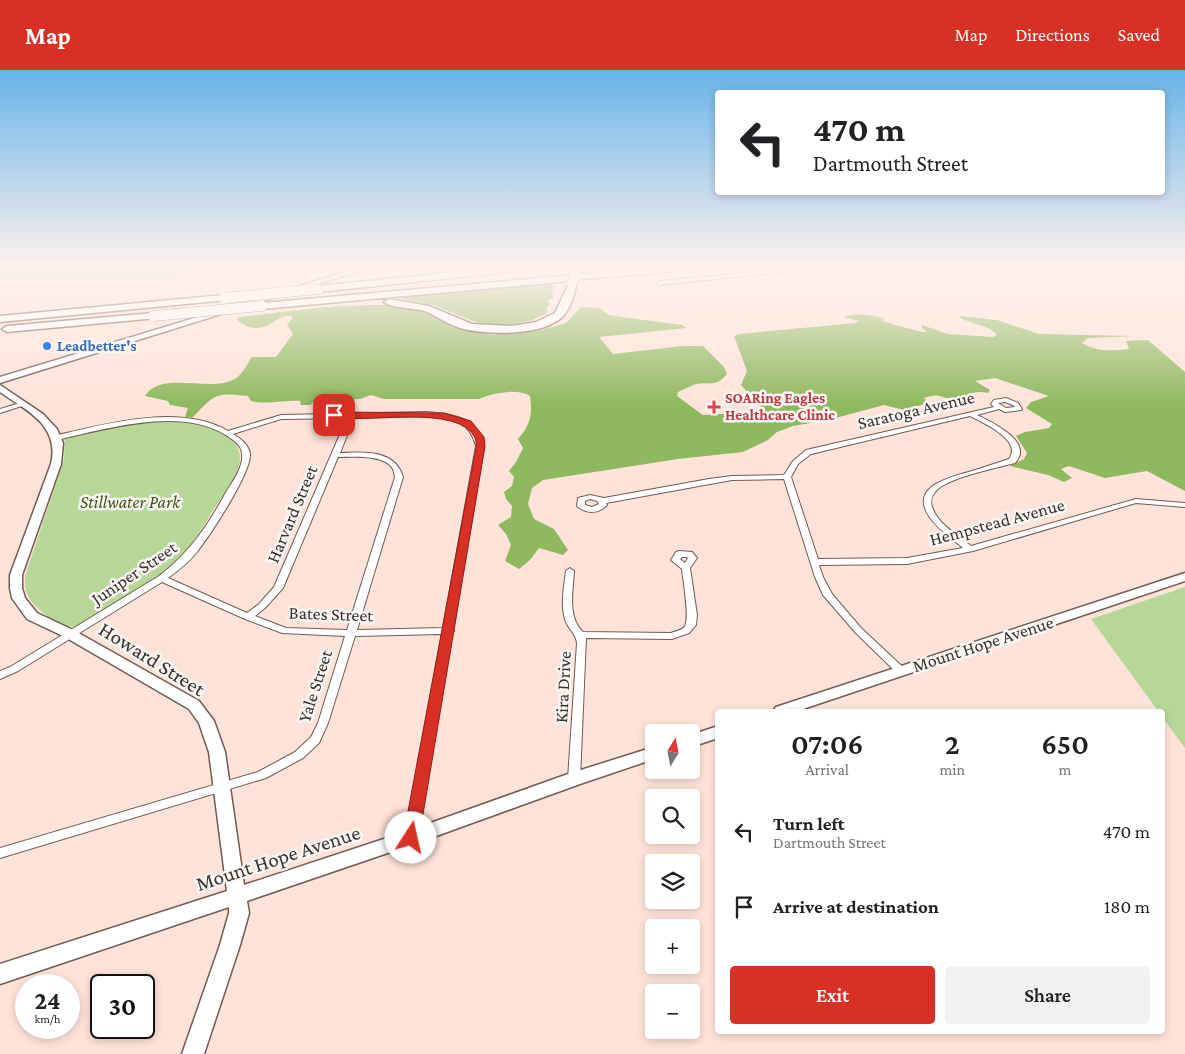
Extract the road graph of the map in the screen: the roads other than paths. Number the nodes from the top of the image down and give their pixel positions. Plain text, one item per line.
1 (65, 313) edge
2 (187, 313) edge
3 (216, 313) edge
4 (436, 313) edge
5 (561, 313) edge
6 (153, 316) joint
7 (0, 319) edge
8 (0, 330) edge
9 (0, 380) edge
10 (0, 388) edge
11 (23, 404) junction
12 (997, 408) dead end
13 (0, 411) edge
14 (971, 414) junction
15 (352, 415) junction
16 (228, 433) junction
17 (57, 438) junction
18 (336, 455) junction
19 (787, 476) junction
20 (602, 501) dead end
21 (1185, 505) edge
22 (970, 548) junction
23 (816, 562) junction
24 (686, 568) dead end
25 (570, 571) dead end
26 (1185, 577) edge
27 (162, 578) junction
28 (248, 617) junction
29 (449, 630) junction
30 (351, 633) junction
31 (70, 634) junction
32 (581, 635) junction
33 (902, 672) junction
34 (0, 675) edge
35 (788, 709) edge
36 (715, 733) edge
37 (700, 738) edge
38 (645, 756) edge
39 (574, 779) junction
40 (223, 786) junction
41 (411, 838) junction
42 (0, 853) edge
43 (236, 895) junction
44 (0, 974) edge
45 (193, 1054) edge

1 - 7 highway
2 - 6 highway, bridge
3 - 9 street
4 - 5 highway, bridge
6 - 8 highway
10 - 11 street
11 - 13 street
11 - 17 street
12 - 14 street, Saratoga Avenue
14 - 19 street, Saratoga Avenue
14 - 22 street
15 - 16 street
15 - 18 street, Harvard Street
15 - 29 street
16 - 17 street, Juniper Street
16 - 27 street, Juniper Street
17 - 31 street, Howard Street
18 - 28 street, Harvard Street
18 - 30 street, Yale Street
19 - 20 street
19 - 23 street
21 - 22 street, Hempstead Avenue
22 - 23 street, Hempstead Avenue
23 - 33 street
24 - 32 street
25 - 32 street, Kira Drive
26 - 33 street, Mount Hope Avenue
27 - 28 street, Bates Street
27 - 31 street, Juniper Street
28 - 30 street, Bates Street
29 - 30 street, Bates Street
29 - 41 street
30 - 40 street, Yale Street
31 - 34 street, Juniper Street
31 - 40 street, Howard Street
32 - 39 street, Kira Drive
33 - 35 street, Mount Hope Avenue
36 - 37 street
38 - 39 street, Mount Hope Avenue
39 - 41 street, Mount Hope Avenue
40 - 42 street, Yale Street
40 - 43 street, Howard Street
41 - 43 street, Mount Hope Avenue
43 - 44 street, Mount Hope Avenue
43 - 45 street, Howard Street

